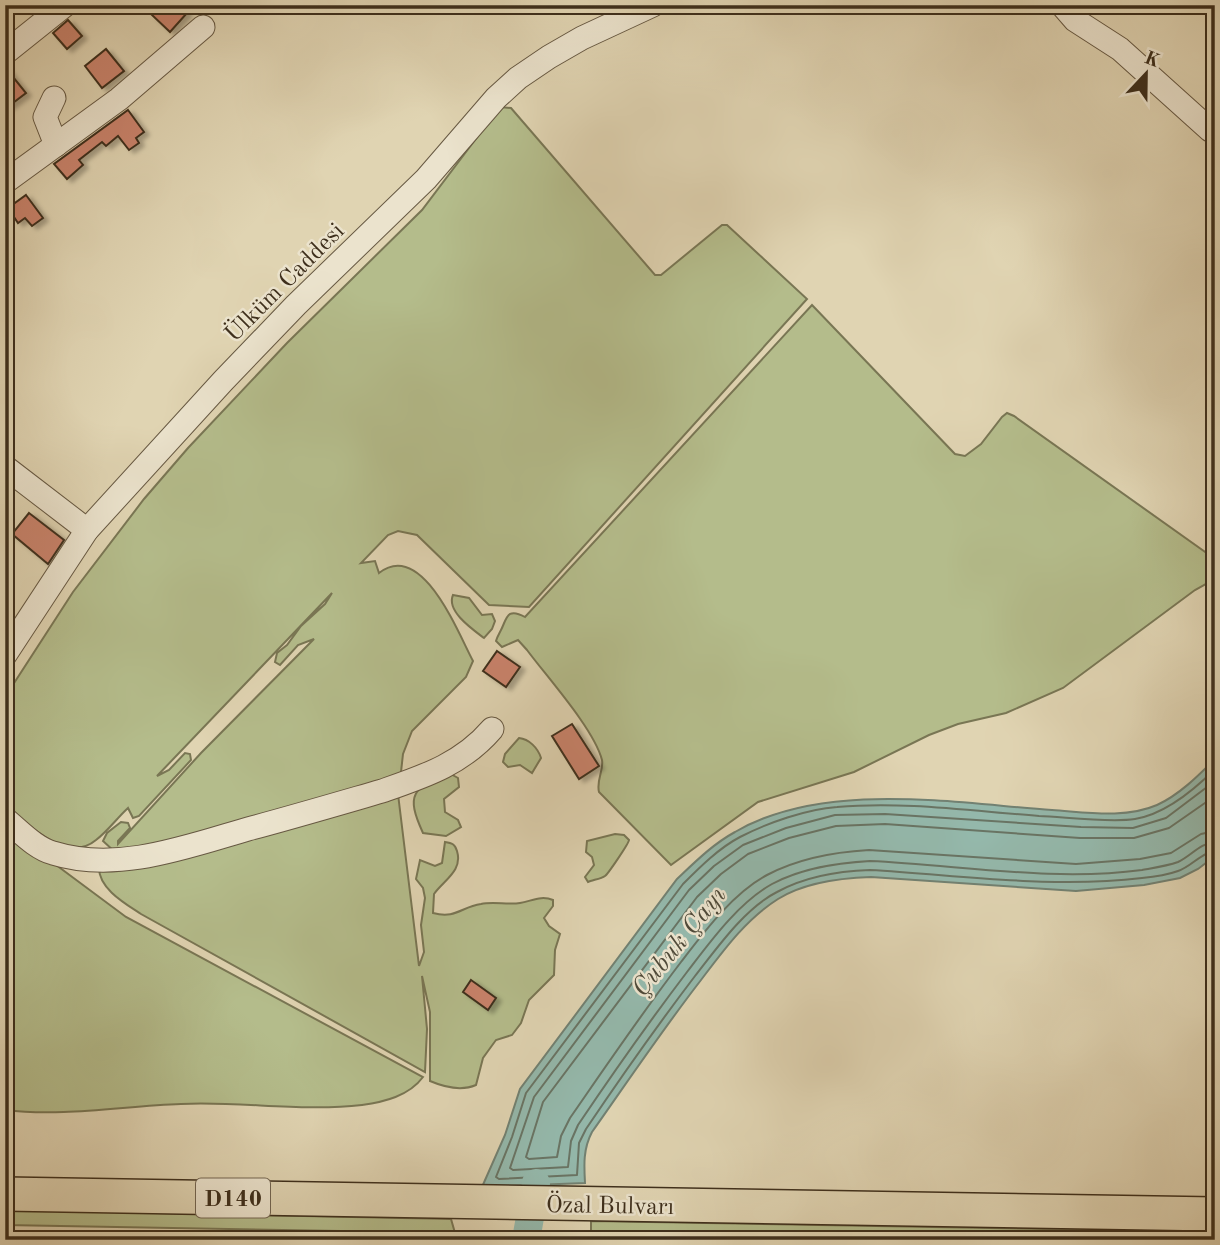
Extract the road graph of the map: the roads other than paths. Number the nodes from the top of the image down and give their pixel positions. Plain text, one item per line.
1 (65, 5) edge
2 (653, 5) edge
3 (1062, 5) edge
4 (203, 27) dead end
5 (5, 53) edge
6 (54, 98) dead end
7 (1210, 130) dead end
8 (55, 145) junction
9 (9, 172) edge
10 (5, 467) edge
11 (87, 530) junction
12 (5, 655) edge
13 (492, 729) dead end
14 (5, 819) edge
15 (5, 1194) edge
16 (1215, 1214) edge

1 - 5 street
2 - 11 street, Ülküm Caddesi
3 - 7 street
4 - 8 street
6 - 8 street
8 - 9 street
10 - 11 street
11 - 12 street, Ülküm Caddesi
13 - 14 street
15 - 16 highway, Özal Bulvarı / D140

